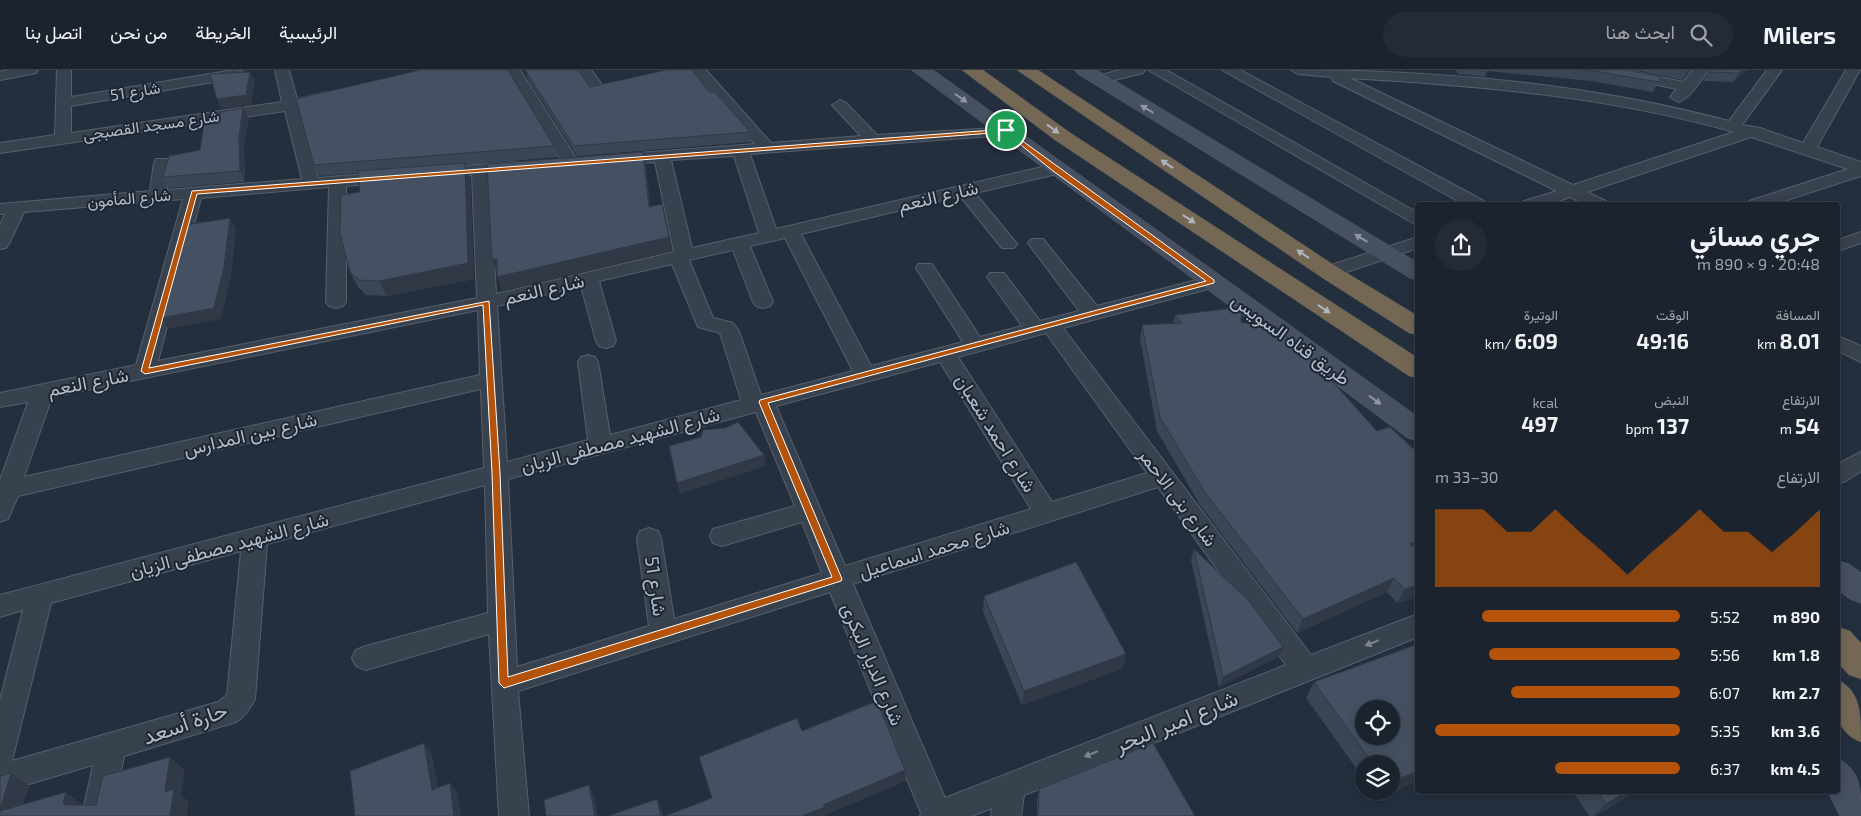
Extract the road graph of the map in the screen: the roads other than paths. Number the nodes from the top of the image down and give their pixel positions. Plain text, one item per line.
1 (31, 70) edge
2 (64, 70) edge
3 (282, 70) edge
4 (513, 70) edge
5 (584, 70) edge
6 (698, 70) edge
7 (921, 70) edge
8 (971, 70) edge
9 (1026, 70) edge
10 (1138, 70) edge
11 (1155, 70) edge
12 (1229, 70) edge
13 (1299, 70) edge
14 (1491, 70) edge
15 (1605, 70) edge
16 (1701, 70) edge
17 (1775, 70) edge
18 (1853, 70) edge
19 (1327, 72) junction
20 (1628, 72) edge
21 (1364, 73) edge
22 (237, 74) edge
23 (1091, 75) edge
24 (1427, 75) edge
25 (0, 76) edge
26 (1498, 85) junction
27 (1688, 87) junction
28 (598, 90) edge
29 (338, 94) edge
30 (64, 102) junction
31 (292, 105) junction
32 (840, 105) dead end
33 (1665, 110) junction
34 (1733, 126) junction
35 (1006, 130) junction
36 (1754, 131) junction
37 (63, 138) junction
38 (873, 140) junction
39 (0, 148) edge
40 (767, 148) junction
41 (1808, 149) junction
42 (740, 150) junction
43 (662, 156) junction
44 (162, 163) dead end
45 (532, 166) edge
46 (1055, 169) junction
47 (1861, 169) edge
48 (480, 170) junction
49 (424, 174) edge
50 (405, 176) edge
51 (338, 181) junction
52 (311, 183) junction
53 (964, 190) junction
54 (194, 192) junction
55 (1571, 192) junction
56 (158, 196) junction
57 (1472, 202) edge
58 (1539, 202) edge
59 (1593, 202) edge
60 (1764, 202) edge
61 (9, 209) edge
62 (1415, 219) edge
63 (791, 231) junction
64 (769, 236) junction
65 (1861, 238) edge
66 (740, 243) junction
67 (1037, 243) dead end
68 (1415, 243) edge
69 (0, 244) edge
70 (1008, 244) dead end
71 (1840, 245) edge
72 (1385, 253) junction
73 (681, 256) junction
74 (925, 268) dead end
75 (1415, 271) edge
76 (1329, 272) junction
77 (997, 276) dead end
78 (589, 279) junction
79 (1212, 282) junction
80 (336, 302) dead end
81 (486, 302) junction
82 (764, 302) dead end
83 (1092, 314) junction
84 (1415, 325) edge
85 (1043, 327) junction
86 (606, 341) dead end
87 (1840, 344) edge
88 (975, 345) junction
89 (945, 353) junction
90 (1861, 355) edge
91 (588, 362) dead end
92 (1415, 368) edge
93 (145, 371) junction
94 (866, 374) junction
95 (491, 380) junction
96 (43, 391) junction
97 (0, 400) edge
98 (758, 403) junction
99 (1415, 429) edge
100 (600, 445) junction
101 (1861, 460) edge
102 (496, 473) junction
103 (1840, 474) edge
104 (1163, 477) junction
105 (8, 489) junction
106 (809, 511) junction
107 (0, 513) edge
108 (1046, 514) junction
109 (722, 536) dead end
110 (255, 538) junction
111 (649, 538) dead end
112 (1840, 574) edge
113 (838, 579) junction
114 (1861, 590) edge
115 (40, 595) junction
116 (0, 606) edge
117 (501, 620) junction
118 (1415, 626) edge
119 (663, 633) junction
120 (1840, 643) edge
121 (366, 658) dead end
122 (1861, 666) edge
123 (1306, 670) junction
124 (504, 683) junction
125 (1840, 698) edge
126 (1861, 726) edge
127 (111, 747) junction
128 (0, 756) edge
129 (0, 771) edge
130 (1840, 780) edge
131 (1011, 786) junction
132 (97, 816) edge
133 (514, 816) edge
134 (936, 816) edge
135 (1006, 816) edge
136 (1860, 816) edge

1 - 25 street
2 - 30 street
3 - 31 street
4 - 43 street
5 - 28 street
6 - 40 street
7 -> 35 street, طريق قناه السويس
8 -> 92 highway
76 -> 9 highway
10 - 23 street
11 - 62 street
12 - 57 street
13 - 19 street
14 - 26 street
15 - 20 street
16 - 27 street
17 - 34 street
18 - 41 street
19 - 21 street
19 - 55 street
20 - 27 street
21 - 24 street
22 - 30 street, شارع 51
72 -> 23 street
24 - 26 street
26 - 33 street
27 - 33 street
29 - 31 street, شارع مسجد القصبجى
30 - 37 street
31 - 37 street, شارع مسجد القصبجى
31 - 52 street
32 - 38 street
33 - 34 street
34 - 36 street
35 - 38 street
35 - 46 street, طريق قناه السويس
36 - 41 street
36 - 55 street
37 - 39 street, شارع مسجد القصبجى
38 - 40 street
40 - 42 street
41 - 47 street
42 - 43 street
42 - 64 street
43 - 73 street
44 - 56 street
45 - 48 street
46 - 53 street, شارع النعم
46 - 79 street, طريق قناه السويس
47 - 60 street
48 - 49 street
48 - 81 street
50 - 51 street, شارع المأمون
51 - 52 street, شارع المأمون
51 - 80 street
52 - 54 street, شارع المأمون
53 - 63 street, شارع النعم
53 - 70 street
54 - 56 street, شارع المأمون
54 - 93 street
55 - 58 street
55 - 59 street
56 - 61 street, شارع المأمون
61 - 69 street
63 - 64 street, شارع النعم
63 - 94 street
64 - 66 street, شارع النعم
65 - 71 street
66 - 73 street, شارع النعم
66 - 82 street
67 - 83 street
68 - 72 street
72 - 75 street
72 - 76 street
73 - 78 street, شارع النعم
73 - 98 street, شارع الديار البكرى
74 - 88 street
76 - 84 highway
77 - 85 street, شارع بنى الاحمر
78 - 81 street, شارع النعم
78 - 86 street
79 - 83 street, شارع الشهيد مصطفى الزيان
79 -> 99 street, طريق قناه السويس
81 - 93 street, شارع النعم
81 - 95 street
83 - 85 street, شارع الشهيد مصطفى الزيان
85 - 88 street, شارع الشهيد مصطفى الزيان
85 - 104 street, شارع بنى الاحمر
87 - 90 street
88 - 89 street, شارع الشهيد مصطفى الزيان
89 - 94 street, شارع الشهيد مصطفى الزيان
89 - 108 street, شارع احمد شعبان
91 - 100 street
93 - 96 street, شارع النعم
94 - 98 street, شارع الشهيد مصطفى الزيان
95 - 102 street
95 - 105 street, شارع بين المدارس
96 - 97 street, شارع النعم
96 - 105 street
98 - 100 street, شارع الشهيد مصطفى الزيان
98 - 106 street, شارع الديار البكرى
100 - 102 street, شارع الشهيد مصطفى الزيان
101 - 103 street
102 - 110 street, شارع الشهيد مصطفى الزيان
102 - 117 street
104 - 108 street, شارع محمد اسماعيل
104 - 123 street, شارع بنى الاحمر
105 - 107 street
106 - 109 street
106 - 113 street, شارع الديار البكرى
108 - 113 street, شارع محمد اسماعيل
110 - 115 street, شارع الشهيد مصطفى الزيان
110 - 127 street, حارة أسعد
111 - 119 street, شارع 51
112 - 114 street
113 - 119 street, شارع محمد اسماعيل
113 - 134 street, شارع الديار البكرى
115 - 116 street, شارع الشهيد مصطفى الزيان
115 - 128 street
117 - 121 street
117 - 124 street
118 -> 123 street, شارع امير البحر
119 - 124 street, شارع محمد اسماعيل
120 - 122 highway
123 -> 131 street, شارع امير البحر
124 - 133 street
125 - 126 highway
127 - 129 street, حارة أسعد
127 - 132 street
130 - 136 street
131 - 134 street, شارع امير البحر
131 - 135 street

